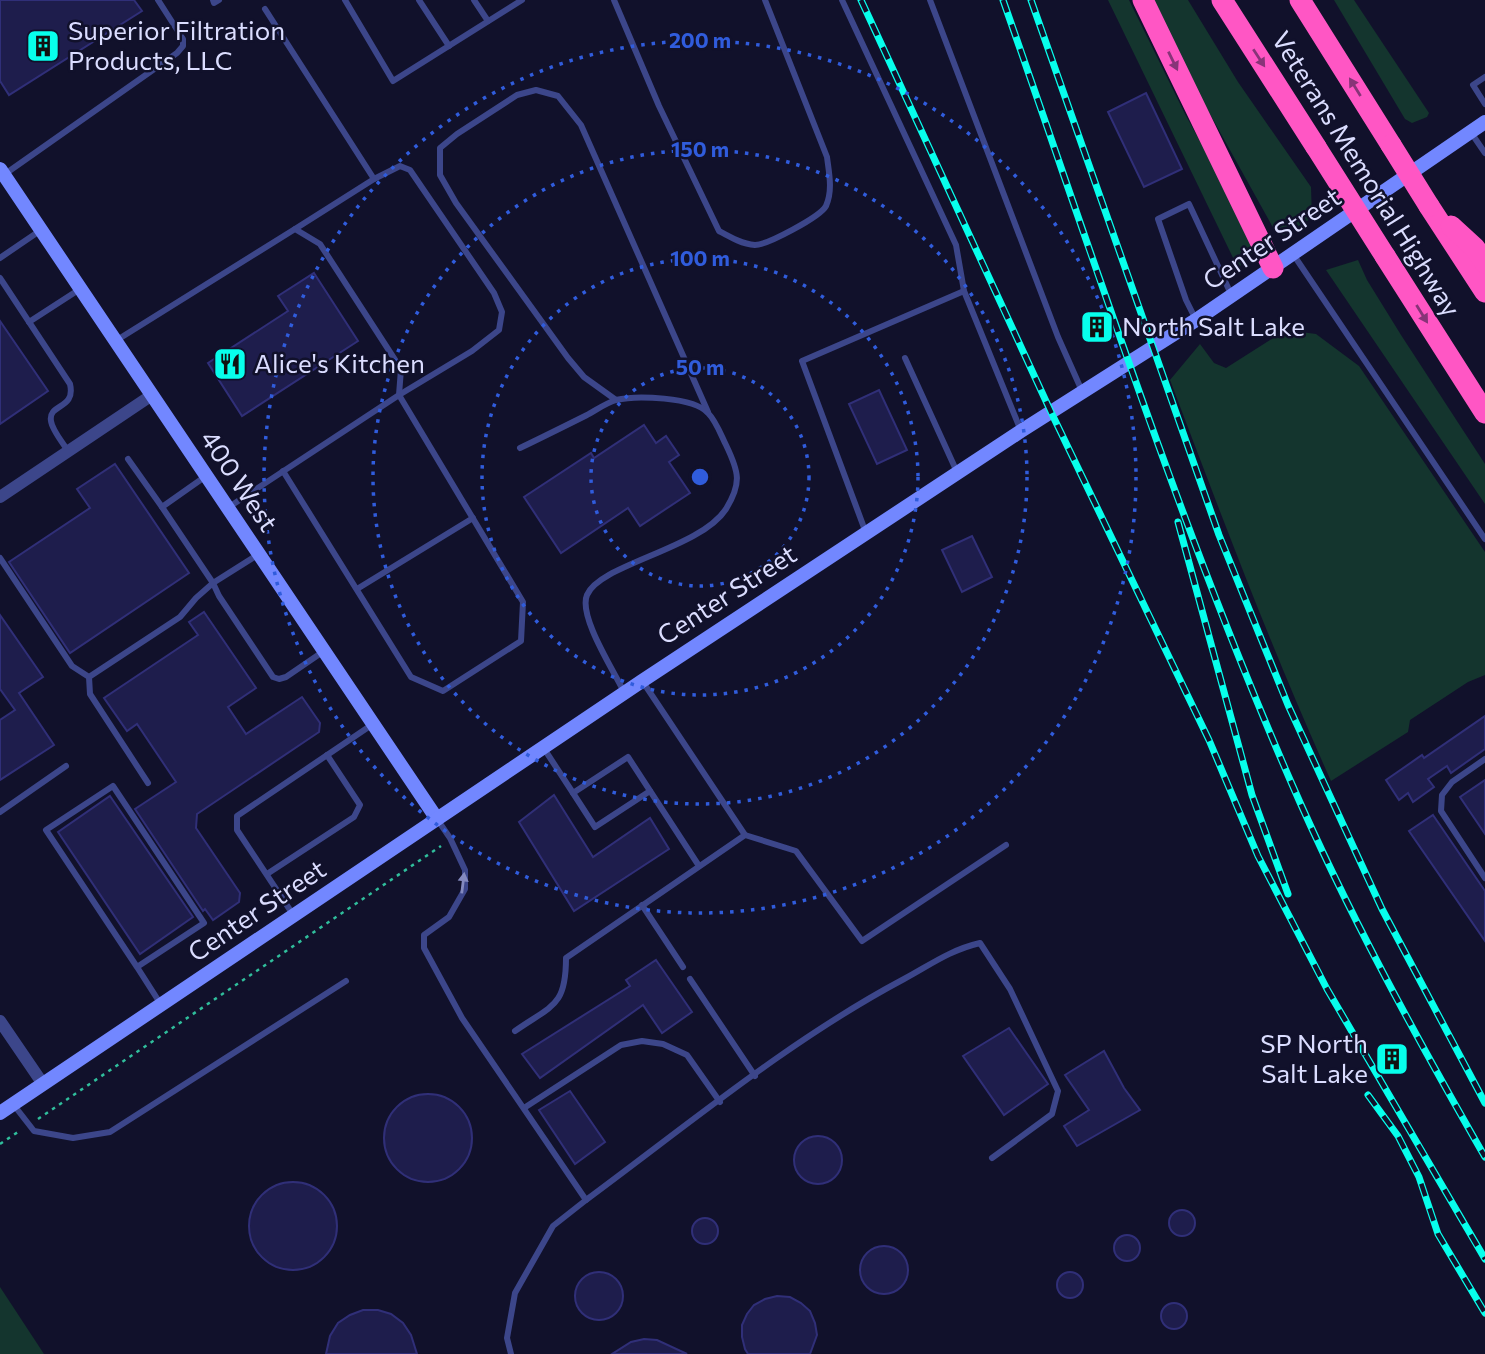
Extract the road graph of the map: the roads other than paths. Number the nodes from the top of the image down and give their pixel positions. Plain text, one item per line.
1 (158, 0) edge
2 (213, 0) edge
3 (219, 0) edge
4 (345, 0) edge
5 (419, 0) edge
6 (474, 0) edge
7 (522, 0) edge
8 (614, 0) edge
9 (765, 0) edge
10 (842, 0) edge
11 (930, 0) edge
12 (1143, 0) edge
13 (1222, 0) edge
14 (1300, 0) edge
15 (265, 9) dead end
16 (488, 21) junction
17 (449, 46) junction
18 (1485, 77) edge
19 (1485, 104) edge
20 (1485, 122) edge
21 (1470, 132) junction
22 (1485, 153) edge
23 (3, 177) edge
24 (374, 179) junction
25 (1429, 206) junction
26 (295, 229) junction
27 (41, 230) junction
28 (1293, 254) junction
29 (0, 258) edge
30 (1485, 263) edge
31 (1273, 268) junction
32 (0, 278) edge
33 (80, 289) junction
34 (964, 291) junction
35 (1485, 292) edge
36 (1232, 295) junction
37 (1196, 320) junction
38 (29, 322) junction
39 (115, 341) junction
40 (905, 358) dead end
41 (1083, 393) junction
42 (152, 395) junction
43 (399, 395) junction
44 (616, 400) junction
45 (708, 412) junction
46 (1485, 413) edge
47 (1021, 431) junction
48 (520, 448) dead end
49 (68, 451) junction
50 (128, 459) dead end
51 (283, 471) junction
52 (957, 472) junction
53 (206, 475) junction
54 (0, 497) edge
55 (162, 507) junction
56 (228, 508) junction
57 (473, 518) junction
58 (866, 533) junction
59 (1485, 538) edge
60 (258, 554) junction
61 (0, 558) edge
62 (214, 583) junction
63 (357, 589) junction
64 (324, 652) junction
65 (89, 677) junction
66 (642, 681) junction
67 (624, 692) junction
68 (373, 724) junction
69 (543, 747) junction
70 (327, 755) junction
71 (1485, 759) edge
72 (66, 766) dead end
73 (148, 783) dead end
74 (650, 791) junction
75 (573, 793) junction
76 (0, 812) edge
77 (437, 819) junction
78 (745, 835) junction
79 (1006, 845) dead end
80 (699, 866) junction
81 (267, 874) junction
82 (1485, 878) edge
83 (642, 905) junction
84 (294, 916) junction
85 (137, 967) junction
86 (683, 967) dead end
87 (690, 979) dead end
88 (346, 981) dead end
89 (161, 1005) junction
90 (0, 1021) edge
91 (515, 1031) dead end
92 (755, 1076) junction
93 (43, 1084) junction
94 (720, 1101) junction
95 (13, 1104) junction
96 (524, 1108) junction
97 (0, 1113) edge
98 (992, 1158) dead end
99 (586, 1200) junction
100 (511, 1354) edge

1 - 23 lane
2 - 3 lane
4 - 17 lane
5 - 17 lane
6 - 16 lane
7 - 16 lane
8 - 9 lane
10 - 34 lane
11 - 41 lane
12 -> 31 highway
13 -> 46 highway, Veterans Memorial Highway, bridge
25 -> 14 highway, Veterans Memorial Highway, bridge
15 - 24 lane
16 - 17 lane
18 - 19 lane
20 - 21 main road, Center Street
21 - 22 lane
21 - 28 main road, Center Street
23 - 27 main road, 400 West
24 - 26 lane
24 - 43 lane
25 - 30 highway
25 - 35 highway, Veterans Memorial Highway
26 - 39 lane
26 - 43 lane
27 - 29 lane
27 - 33 main road, 400 West
28 - 31 main road, Center Street
28 - 59 lane
31 - 36 main road, Center Street
32 - 38 lane
33 - 38 lane
33 - 39 main road, 400 West
34 - 47 lane
34 - 58 lane
36 - 37 main road, Center Street
36 - 37 lane
37 - 41 main road, Center Street
38 - 49 lane
39 - 42 main road, 400 West
40 - 52 lane
41 - 47 main road, Center Street
42 - 49 street
42 - 53 main road, 400 West
43 - 51 lane
43 - 57 lane
44 - 45 lane
44 - 45 lane
44 - 48 lane
45 - 67 lane
47 - 52 main road, Center Street
49 - 54 street
50 - 55 lane
51 - 56 lane
51 - 63 lane
52 - 58 main road, Center Street
53 - 55 lane
53 - 56 main road, 400 West
55 - 62 lane
56 - 60 main road, 400 West
57 - 63 lane
57 - 63 lane
58 - 66 main road, Center Street
60 - 62 lane
60 - 64 main road, 400 West
61 - 65 lane
62 - 64 lane
62 - 65 lane
64 - 68 main road, 400 West
65 - 73 lane
66 - 67 main road, Center Street
66 - 78 lane
67 - 69 main road, Center Street
68 - 70 lane
68 - 77 main road, 400 West
69 - 75 lane
69 - 77 main road, Center Street
70 - 81 lane
70 - 81 lane
71 - 82 lane
72 - 76 lane
74 - 75 lane
74 - 75 lane
74 - 80 lane
77 - 84 main road, Center Street
96 -> 77 lane
78 - 79 lane
78 - 80 lane
80 - 83 lane
81 - 84 lane
83 - 86 lane
83 - 91 lane
84 - 89 main road, Center Street
85 - 85 lane
85 - 89 lane
87 - 92 lane
88 - 95 lane
89 - 93 main road, Center Street
90 - 93 street
92 - 94 lane
92 - 98 lane
93 - 95 main road, Center Street
94 - 96 lane
94 - 99 lane
95 - 97 main road, Center Street
96 - 99 lane
99 - 100 lane

